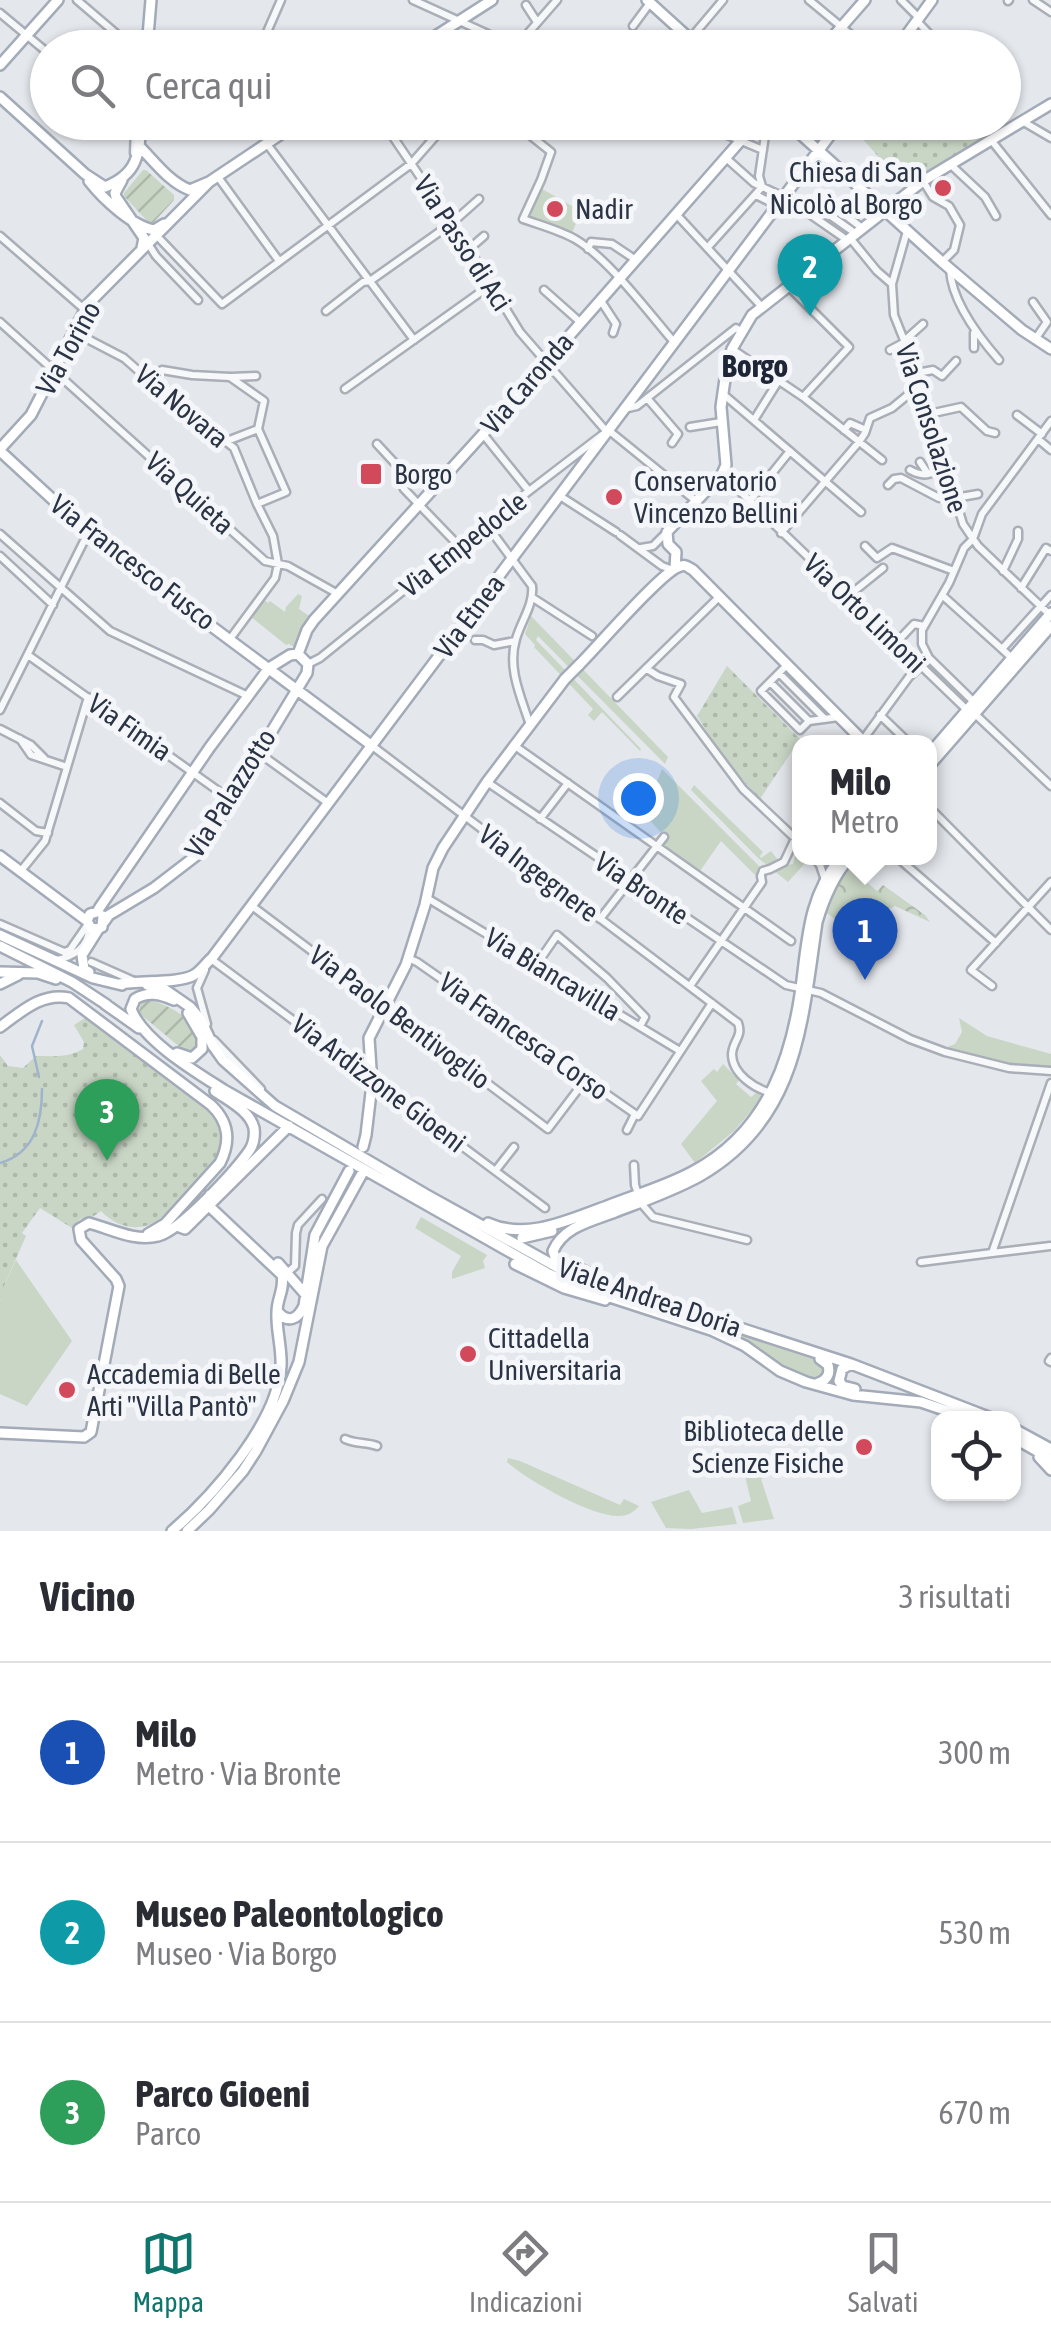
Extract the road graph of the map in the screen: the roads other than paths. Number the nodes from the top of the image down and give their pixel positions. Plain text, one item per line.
1 (58, 0) edge
2 (77, 0) edge
3 (151, 0) edge
4 (282, 0) edge
5 (412, 0) edge
6 (492, 0) edge
7 (557, 0) edge
8 (723, 0) edge
9 (809, 0) edge
10 (865, 0) edge
11 (901, 0) edge
12 (932, 0) edge
13 (1033, 0) edge
14 (648, 1) edge
15 (526, 5) dead end
16 (0, 12) edge
17 (1051, 12) edge
18 (918, 19) junction
19 (459, 21) junction
20 (537, 22) junction
21 (632, 26) dead end
22 (842, 26) junction
23 (31, 30) edge
24 (112, 30) edge
25 (149, 30) edge
26 (268, 30) edge
27 (445, 30) edge
28 (479, 30) edge
29 (531, 30) edge
30 (680, 30) edge
31 (698, 30) edge
32 (839, 30) edge
33 (846, 30) edge
34 (910, 30) edge
35 (926, 30) edge
36 (30, 32) edge
37 (27, 35) junction
38 (30, 38) edge
39 (0, 65) edge
40 (1, 98) edge
41 (1051, 104) edge
42 (1022, 121) joint
43 (30, 124) edge
44 (1051, 138) edge
45 (47, 140) edge
46 (135, 140) edge
47 (138, 140) edge
48 (273, 140) edge
49 (394, 140) edge
50 (432, 140) edge
51 (536, 140) edge
52 (764, 140) edge
53 (806, 140) edge
54 (826, 140) edge
55 (992, 140) joint
56 (741, 141) joint
57 (267, 144) junction
58 (139, 146) junction
59 (763, 150) junction
60 (818, 151) junction
61 (726, 158) junction
62 (136, 164) junction
63 (411, 164) junction
64 (950, 164) junction
65 (85, 174) junction
66 (167, 177) junction
67 (214, 179) junction
68 (123, 180) junction
69 (923, 180) junction
70 (759, 182) junction
71 (756, 194) junction
72 (783, 198) junction
73 (479, 199) dead end
74 (821, 209) junction
75 (885, 209) junction
76 (676, 214) junction
77 (1051, 214) edge
78 (127, 216) junction
79 (996, 216) dead end
80 (816, 217) junction
81 (170, 219) junction
82 (837, 220) junction
83 (452, 223) junction
84 (328, 226) junction
85 (832, 228) junction
86 (908, 230) junction
87 (854, 232) junction
88 (0, 236) edge
89 (484, 236) dead end
90 (150, 243) junction
91 (707, 246) junction
92 (469, 248) junction
93 (588, 249) junction
94 (636, 260) junction
95 (280, 262) junction
96 (946, 265) junction
97 (727, 272) junction
98 (619, 279) junction
99 (370, 281) junction
100 (202, 283) junction
101 (492, 284) junction
102 (892, 284) junction
103 (790, 289) junction
104 (544, 290) dead end
105 (600, 300) junction
106 (1034, 302) dead end
107 (762, 307) junction
108 (84, 309) junction
109 (326, 311) dead end
110 (0, 322) edge
111 (580, 322) junction
112 (1049, 323) edge
113 (924, 324) dead end
114 (73, 332) junction
115 (742, 332) junction
116 (974, 332) junction
117 (613, 333) dead end
118 (1036, 338) junction
119 (414, 340) junction
120 (905, 341) junction
121 (675, 343) junction
122 (715, 345) junction
123 (974, 348) dead end
124 (1051, 349) edge
125 (890, 350) dead end
126 (731, 353) junction
127 (999, 360) dead end
128 (545, 361) junction
129 (956, 361) dead end
130 (54, 371) junction
131 (916, 372) junction
132 (256, 376) dead end
133 (230, 377) junction
134 (150, 379) junction
135 (778, 380) junction
136 (345, 389) dead end
137 (921, 390) junction
138 (722, 394) junction
139 (803, 396) junction
140 (648, 398) junction
141 (624, 409) junction
142 (929, 414) junction
143 (1017, 415) dead end
144 (754, 420) junction
145 (721, 422) junction
146 (1051, 422) edge
147 (690, 427) dead end
148 (258, 430) junction
149 (844, 430) junction
150 (866, 430) junction
151 (607, 432) junction
152 (995, 433) dead end
153 (483, 434) junction
154 (1044, 435) edge
155 (227, 442) junction
156 (672, 442) dead end
157 (859, 442) junction
158 (377, 444) dead end
159 (0, 450) edge
160 (1051, 450) edge
161 (790, 451) junction
162 (882, 460) dead end
163 (920, 462) dead end
164 (945, 467) junction
165 (910, 470) dead end
166 (722, 474) junction
167 (929, 475) junction
168 (825, 481) junction
169 (888, 485) dead end
170 (529, 491) junction
171 (978, 494) dead end
172 (954, 495) junction
173 (560, 496) junction
174 (696, 501) junction
175 (749, 502) junction
176 (257, 504) junction
177 (419, 505) junction
178 (861, 512) dead end
179 (486, 524) junction
180 (1018, 531) dead end
181 (667, 532) junction
182 (88, 533) junction
183 (781, 533) junction
184 (0, 534) edge
185 (973, 539) junction
186 (899, 541) dead end
187 (459, 546) junction
188 (864, 546) dead end
189 (640, 548) junction
190 (894, 549) junction
191 (1051, 551) edge
192 (0, 556) edge
193 (512, 558) junction
194 (278, 564) junction
195 (884, 568) dead end
196 (674, 569) junction
197 (1002, 570) junction
198 (954, 571) junction
199 (1021, 588) junction
200 (61, 590) junction
201 (339, 594) junction
202 (942, 595) junction
203 (847, 596) junction
204 (1051, 596) edge
205 (719, 597) junction
206 (533, 598) junction
207 (1038, 603) junction
208 (53, 605) junction
209 (1051, 615) edge
210 (924, 626) junction
211 (1051, 626) edge
212 (592, 636) dead end
213 (230, 639) junction
214 (475, 640) dead end
215 (515, 641) junction
216 (896, 643) junction
217 (999, 646) junction
218 (300, 649) junction
219 (28, 655) junction
220 (931, 660) junction
221 (1014, 663) junction
222 (308, 664) junction
223 (920, 666) junction
224 (269, 668) junction
225 (646, 668) junction
226 (783, 669) junction
227 (770, 682) junction
228 (296, 688) junction
229 (248, 696) junction
230 (88, 697) junction
231 (618, 697) dead end
232 (972, 709) junction
233 (0, 710) edge
234 (880, 714) junction
235 (839, 717) junction
236 (826, 720) junction
237 (809, 721) junction
238 (530, 725) junction
239 (0, 729) edge
240 (856, 735) edge
241 (867, 735) edge
242 (901, 735) edge
243 (371, 745) junction
244 (514, 746) junction
245 (937, 746) edge
246 (259, 752) junction
247 (937, 756) edge
248 (66, 766) junction
249 (193, 772) junction
250 (487, 782) junction
251 (568, 783) junction
252 (1051, 786) edge
253 (232, 800) junction
254 (0, 803) edge
255 (328, 804) junction
256 (937, 815) edge
257 (464, 817) junction
258 (540, 818) junction
259 (48, 833) junction
260 (792, 835) edge
261 (664, 838) dead end
262 (657, 846) junction
263 (792, 848) edge
264 (0, 856) edge
265 (820, 865) edge
266 (836, 865) edge
267 (844, 865) edge
268 (906, 865) edge
269 (20, 872) junction
270 (631, 880) junction
271 (825, 880) junction
272 (1051, 882) edge
273 (426, 897) junction
274 (252, 905) junction
275 (1028, 907) junction
276 (744, 909) junction
277 (600, 920) junction
278 (0, 924) edge
279 (93, 924) junction
280 (1051, 930) edge
281 (0, 935) edge
282 (721, 941) junction
283 (791, 941) dead end
284 (996, 943) junction
285 (0, 946) edge
286 (25, 958) junction
287 (212, 958) junction
288 (408, 958) junction
289 (56, 960) junction
290 (91, 962) dead end
291 (538, 964) junction
292 (0, 973) edge
293 (20, 974) junction
294 (104, 981) junction
295 (127, 981) junction
296 (0, 984) edge
297 (690, 986) junction
298 (992, 986) dead end
299 (164, 989) junction
300 (802, 990) junction
301 (176, 1001) junction
302 (712, 1002) junction
303 (106, 1004) junction
304 (385, 1006) junction
305 (190, 1007) junction
306 (640, 1026) junction
307 (0, 1027) edge
308 (155, 1039) junction
309 (680, 1051) junction
310 (171, 1053) junction
311 (369, 1060) junction
312 (353, 1064) junction
313 (1051, 1071) edge
314 (372, 1078) junction
315 (586, 1080) junction
316 (1051, 1083) edge
317 (772, 1094) junction
318 (275, 1106) junction
319 (636, 1115) junction
320 (288, 1126) junction
321 (627, 1130) dead end
322 (363, 1147) dead end
323 (514, 1147) dead end
324 (634, 1166) dead end
325 (349, 1170) dead end
326 (364, 1170) junction
327 (496, 1170) junction
328 (678, 1178) junction
329 (427, 1195) junction
330 (639, 1198) junction
331 (322, 1199) dead end
332 (208, 1202) junction
333 (545, 1208) dead end
334 (174, 1214) junction
335 (177, 1226) junction
336 (133, 1237) junction
337 (522, 1238) dead end
338 (747, 1240) dead end
339 (1050, 1246) edge
340 (992, 1253) junction
341 (921, 1262) dead end
342 (515, 1264) dead end
343 (285, 1273) junction
344 (619, 1287) junction
345 (306, 1295) junction
346 (636, 1306) junction
347 (276, 1309) junction
348 (306, 1329) junction
349 (799, 1348) junction
350 (851, 1364) junction
351 (816, 1384) junction
352 (920, 1402) junction
353 (947, 1411) edge
354 (974, 1411) edge
355 (0, 1431) edge
356 (1021, 1433) edge
357 (344, 1439) dead end
358 (1021, 1442) edge
359 (1021, 1443) edge
360 (377, 1446) dead end
361 (1051, 1449) edge
362 (1051, 1460) edge
363 (1051, 1470) edge
364 (172, 1531) edge
365 (187, 1531) edge

1 - 23 main road
2 - 24 street
3 - 25 main road
4 - 26 street
5 - 19 street
6 - 19 main road
7 - 20 street
8 - 31 street
9 - 22 street
10 - 22 main road
11 - 18 street
12 - 18 main road
13 - 17 street
14 - 21 street
14 - 30 main road
15 - 20 street
16 - 37 street
18 - 34 main road
18 - 35 street
19 - 27 main road
19 - 28 street
20 - 29 street
22 - 32 main road
22 - 33 street
36 - 37 main road
37 - 38 street
37 - 39 main road
40 - 43 main road
41 - 42 main road
42 - 44 street
45 - 65 main road
46 - 62 street
47 - 58 main road
48 - 57 main road, Via Torino
49 - 63 street, Via Passo di Aci
50 - 63 street
51 - 93 street
52 - 59 street
53 - 60 main road
54 - 60 main road
55 - 64 main road
55 - 77 street
56 - 59 street
56 - 61 main road, Via Caronda
57 - 67 main road, Via Torino
57 - 84 street
58 - 62 main road
58 - 66 main road
59 - 70 street
60 - 72 main road
60 - 75 main road
61 - 70 street
61 - 76 main road, Via Caronda
62 - 66 main road
62 - 68 main road
63 - 83 street, Via Passo di Aci
63 - 84 street
64 - 69 main road
64 - 79 street
65 - 68 main road
65 - 78 main road
66 - 67 main road
66 - 81 main road
67 - 81 main road, Via Torino
67 - 95 street
68 - 78 main road
69 - 75 main road
69 - 96 street
70 - 71 street
70 - 72 street
71 - 72 street
71 - 91 street
72 - 80 street
72 - 97 main road, Via Etnea
73 - 83 street
74 - 80 street
74 - 82 street
74 - 87 street
75 - 86 main road
75 - 87 main road
76 - 91 street
76 - 94 main road, Via Caronda
78 - 81 main road
78 - 90 main road
80 - 85 street
81 - 90 main road, Via Torino
82 - 85 street
82 - 87 street
83 - 92 street, Via Passo di Aci
83 - 99 street
84 - 95 street
84 - 99 street
85 - 87 street
86 - 96 main road
86 - 102 street
87 - 102 street
87 - 103 main road
88 - 108 street
89 - 92 street
90 - 100 street
90 - 100 street
90 - 108 main road, Via Torino
91 - 97 street
92 - 101 street, Via Passo di Aci
93 - 94 street
93 - 98 street
94 - 98 main road, Via Caronda
95 - 100 street
96 - 116 street
96 - 118 main road
97 - 107 street
97 - 121 main road, Via Etnea
98 - 105 main road, Via Caronda
98 - 121 street
99 - 109 street
99 - 119 street
101 - 119 street
101 - 128 street, Via Passo di Aci
102 - 120 street, Via Consolazione
103 - 107 main road
103 - 139 street
104 - 111 street
105 - 111 main road, Via Caronda
105 - 117 street
106 - 112 street
107 - 115 main road
108 - 114 main road, Via Torino
110 - 130 street, Via Quieta
111 - 128 main road, Via Caronda
112 - 118 street
113 - 120 street
114 - 130 main road, Via Torino
114 - 134 street, Via Novara
115 - 122 street
115 - 126 main road
116 - 123 street
116 - 127 street
118 - 124 main road
119 - 136 street
120 - 125 street
120 - 131 street, Via Consolazione
121 - 141 main road, Via Etnea
122 - 126 street
122 - 140 street
126 - 135 street
126 - 138 main road
128 - 151 street, Via Passo di Aci
128 - 153 main road, Via Caronda
129 - 131 street
130 - 159 main road, Via Torino
130 - 194 street, Via Quieta
131 - 137 street, Via Consolazione
132 - 133 street
133 - 134 street
133 - 148 street
134 - 155 street, Via Novara
135 - 139 street
135 - 144 street
137 - 142 street, Via Consolazione
137 - 150 street
138 - 144 street
138 - 145 main road
139 - 149 street
140 - 141 street
140 - 156 street
141 - 151 main road, Via Etnea
142 - 152 street
142 - 164 street, Via Consolazione
143 - 154 street
144 - 161 street
145 - 147 street
145 - 166 main road
146 - 154 street
148 - 155 street
148 - 176 street
149 - 150 street
149 - 157 street
150 - 157 street
151 - 170 street, Via Empedocle
151 - 173 main road, Via Etnea
151 - 174 street, Via Passo di Aci
153 - 170 street
153 - 177 main road, Via Caronda
154 - 160 street
154 - 185 street
155 - 176 street, Via Novara
157 - 162 street
157 - 168 street
158 - 177 street
159 - 182 main road, Via Francesco Fusco
161 - 168 street
161 - 175 street
163 - 167 street
164 - 167 street
164 - 172 street, Via Consolazione
165 - 167 street
166 - 174 main road
166 - 175 street, Via Orto Limoni
168 - 178 street
168 - 183 street
169 - 172 street
170 - 179 street, Via Empedocle
171 - 172 street
172 - 185 street, Via Consolazione
173 - 189 street
173 - 193 main road, Via Etnea
174 - 181 main road
175 - 183 street, Via Orto Limoni
176 - 194 street, Via Novara
177 - 187 street
177 - 201 main road, Via Caronda
179 - 187 street, Via Empedocle
179 - 193 street
180 - 197 street
181 - 189 street
181 - 196 main road
182 - 200 street
182 - 213 main road, Via Francesco Fusco
183 - 203 street, Via Orto Limoni
184 - 200 street
185 - 197 street, Via Consolazione
185 - 198 street
186 - 190 street
187 - 222 street, Via Empedocle
188 - 190 street
189 - 196 street
190 - 198 street
191 - 199 street
192 - 208 street
193 - 206 street
193 - 243 main road, Via Etnea
194 - 201 street, Via Quieta
194 - 213 street
195 - 203 street
196 - 205 main road
196 - 238 main road, bridge
197 - 199 street, Via Consolazione
198 - 202 street
199 - 207 street, Via Consolazione
200 - 208 street
200 - 229 street
201 - 218 main road, Via Caronda
202 - 210 street
202 - 217 street
203 - 216 street, Via Orto Limoni
204 - 207 street
205 - 225 street
205 - 226 main road
206 - 212 street
206 - 215 street
207 - 209 street, Via Consolazione
207 - 217 street
208 - 219 street
209 - 221 main road
210 - 216 street
210 - 220 street
211 - 221 main road
213 - 224 main road, Via Francesco Fusco
214 - 215 street
215 - 238 street
216 - 223 street, Via Orto Limoni
217 - 221 street
218 - 222 main road
218 - 224 main road
219 - 230 street, Via Fimia
219 - 233 street
220 - 223 street
220 - 232 street
221 - 232 main road
222 - 228 main road, Via Palazzotto
223 - 232 street, Via Orto Limoni
223 - 234 street
224 - 228 main road, Via Ingegnere
224 - 229 main road
225 - 231 street
225 - 260 street
226 - 227 street
226 - 235 main road
226 - 236 street
227 - 237 street
227 - 237 street
228 - 243 main road, Via Ingegnere
228 - 246 main road, Via Palazzotto
229 - 249 main road
230 - 248 street
230 - 249 street, Via Fimia
232 - 245 main road
232 - 247 main road
232 - 252 street
234 - 241 street
234 - 242 street
235 - 236 street
235 - 240 main road
236 - 237 street
238 - 244 main road
239 - 248 street
243 - 255 main road, Via Etnea
243 - 257 street, Via Ingegnere
244 - 250 main road
244 - 251 street
246 - 253 main road, Via Palazzotto
246 - 255 street
248 - 259 street
249 - 253 street, Via Fimia
249 - 279 main road
250 - 257 main road
250 - 258 street, Via Bronte
251 - 258 street
251 - 262 street
253 - 279 main road, Via Palazzotto
254 - 259 street
255 - 274 main road, Via Etnea
256 - 275 street
257 - 273 main road
257 - 277 street, Via Ingegnere
258 - 270 street, Via Bronte
259 - 269 street
261 - 262 street
262 - 270 street
262 - 276 street
263 - 276 street
264 - 269 main road
265 - 271 street
266 - 271 main road
267 - 300 main road
268 - 284 street
269 - 279 main road
270 - 277 street
270 - 282 street, Via Bronte
271 - 300 main road
272 - 275 street
273 - 288 main road
273 - 291 street, Via Biancavilla
274 - 287 main road, Via Etnea
274 - 304 street, Via Paolo Bentivoglio
275 - 280 street
275 - 284 street
276 - 282 street
276 - 283 street
277 - 297 street, Via Ingegnere
278 - 279 street
279 - 289 street
279 - 294 main road
281 - 289 main road
282 - 297 street
282 - 300 street, Via Bronte
284 - 298 street
285 - 286 main road
286 - 292 main road
286 - 303 main road
287 - 295 main road
287 - 312 street, Via Ardizzone Gioeni
287 - 318 street
288 - 304 main road
288 - 315 street, Via Francesca Corso
289 - 294 main road
290 - 295 street
291 - 306 street, Via Biancavilla
291 - 306 street
292 - 293 main road
293 - 296 main road
293 - 303 main road
294 - 295 main road
295 - 299 main road
297 - 302 street, Via Ingegnere
299 - 301 main road
299 - 305 main road
300 - 313 street, Via Bronte
300 - 317 main road
301 - 305 main road
301 - 308 main road
301 - 308 main road
302 - 309 street
302 - 317 street, Via Ingegnere
303 - 308 main road
304 - 311 main road
304 - 315 street, Via Paolo Bentivoglio
305 - 318 main road, Viale Andrea Doria
306 - 309 street, Via Biancavilla
307 - 334 main road
308 - 310 main road
309 - 319 street
310 - 320 main road, Viale Andrea Doria
310 - 332 main road
311 - 312 street
311 - 314 main road
312 - 314 street, Via Ardizzone Gioeni
314 - 322 main road
314 - 327 street, Via Ardizzone Gioeni
315 - 319 street, Via Francesca Corso
316 - 340 street
317 - 328 main road
317 - 330 main road
318 - 329 main road, Viale Andrea Doria
319 - 321 street
320 - 326 main road, Viale Andrea Doria
320 - 332 main road
323 - 327 street
324 - 330 street
325 - 345 main road
326 - 346 main road, Viale Andrea Doria
326 - 348 main road
327 - 333 street, Via Ardizzone Gioeni
328 - 330 main road
328 - 337 main road
329 - 330 main road
329 - 344 main road, Viale Andrea Doria
330 - 338 street
330 - 344 main road
331 - 343 street
332 - 335 main road
332 - 343 main road
334 - 335 main road
334 - 336 main road
335 - 336 main road
336 - 355 main road
339 - 340 street
340 - 341 street
342 - 346 main road
343 - 345 main road
343 - 347 main road
344 - 349 main road, Viale Andrea Doria
345 - 347 main road
345 - 348 main road
346 - 351 main road, Viale Andrea Doria
347 - 364 main road
348 - 365 main road
349 - 350 main road, Viale Andrea Doria
349 - 351 main road
350 - 352 main road
350 - 354 main road, Viale Andrea Doria
351 - 352 main road, Viale Andrea Doria
352 - 353 main road, Viale Andrea Doria
356 - 361 main road
357 - 360 street
358 - 362 main road
359 - 363 main road

